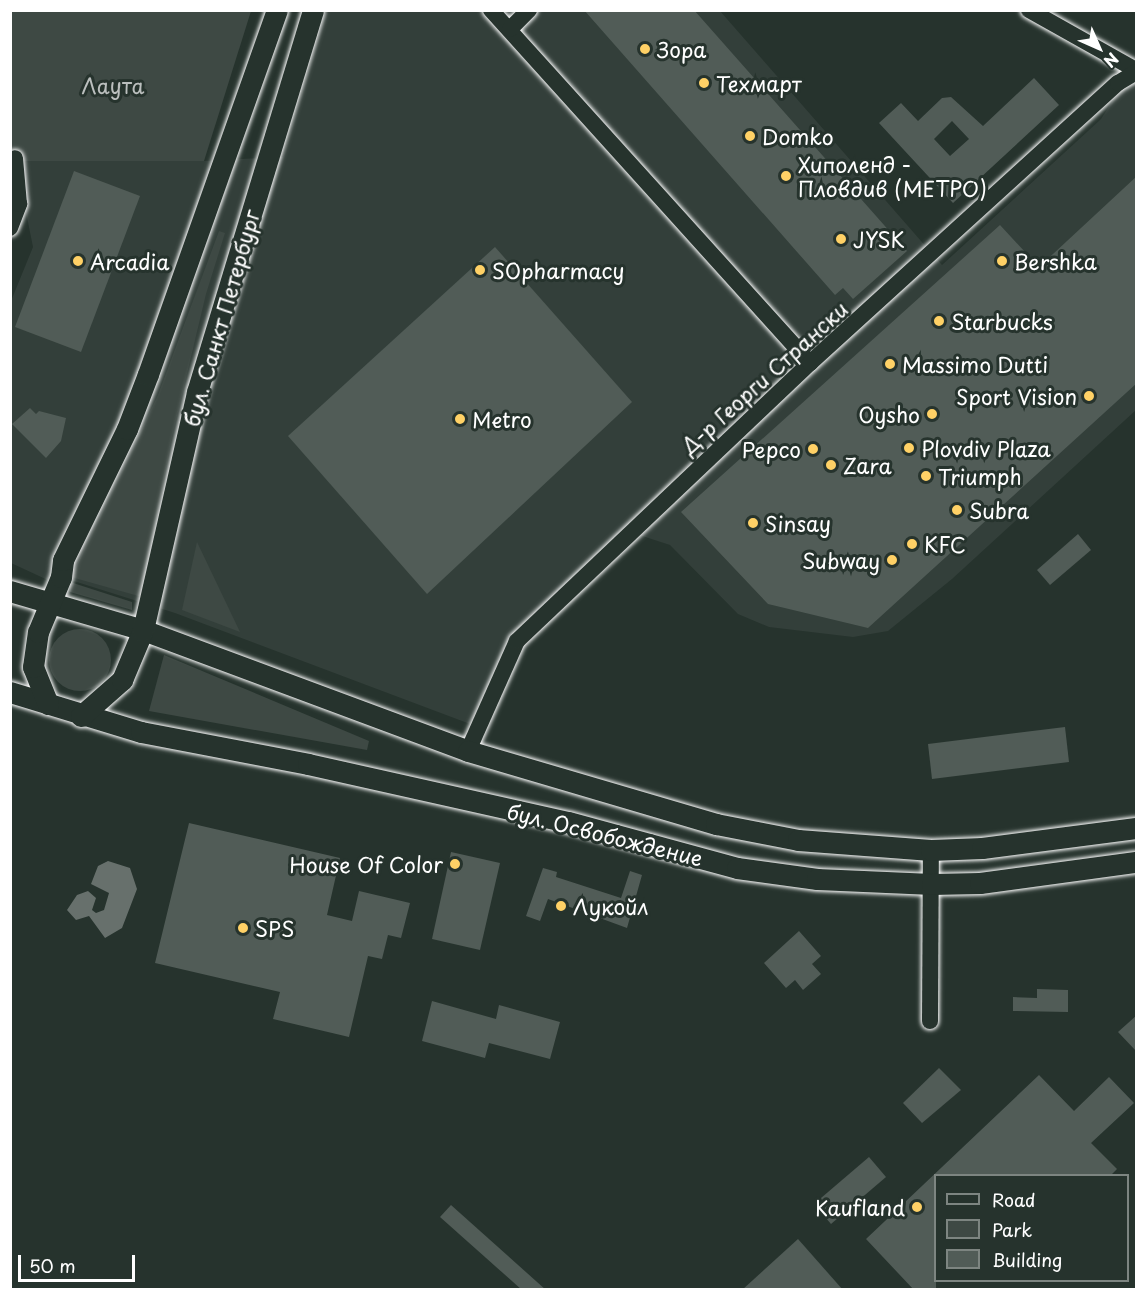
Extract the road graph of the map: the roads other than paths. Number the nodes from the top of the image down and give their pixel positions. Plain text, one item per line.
1 (277, 10) edge
2 (314, 10) edge
3 (491, 10) edge
4 (529, 10) edge
5 (1029, 10) edge
6 (510, 29) junction
7 (1137, 71) edge
8 (15, 158) dead end
9 (10, 228) edge
10 (810, 363) junction
11 (10, 591) edge
12 (50, 603) junction
13 (142, 630) junction
14 (10, 692) edge
15 (48, 704) junction
16 (81, 716) junction
17 (468, 751) junction
18 (1137, 828) edge
19 (932, 850) junction
20 (1137, 862) edge
21 (932, 884) junction
22 (930, 1021) dead end

1 - 12 main road, бул. Санкт Петербург
2 - 13 main road, бул. Санкт Петербург
3 - 6 street
4 - 6 street
5 - 7 street
6 - 10 street
7 - 10 street, Д-р Георги Странски
8 - 9 street
10 - 17 street, Д-р Георги Странски
11 - 12 main road
12 - 13 main road, бул. Освобождение
12 - 15 main road, бул. Санкт Петербург
13 - 16 main road, бул. Санкт Петербург
13 - 17 main road, бул. Освобождение
14 - 15 main road
15 - 16 main road, бул. Освобождение
16 - 21 main road, бул. Освобождение
17 - 19 main road, бул. Освобождение
18 - 19 main road, бул. Освобождение
19 - 21 street
20 - 21 main road, бул. Освобождение
21 - 22 street

